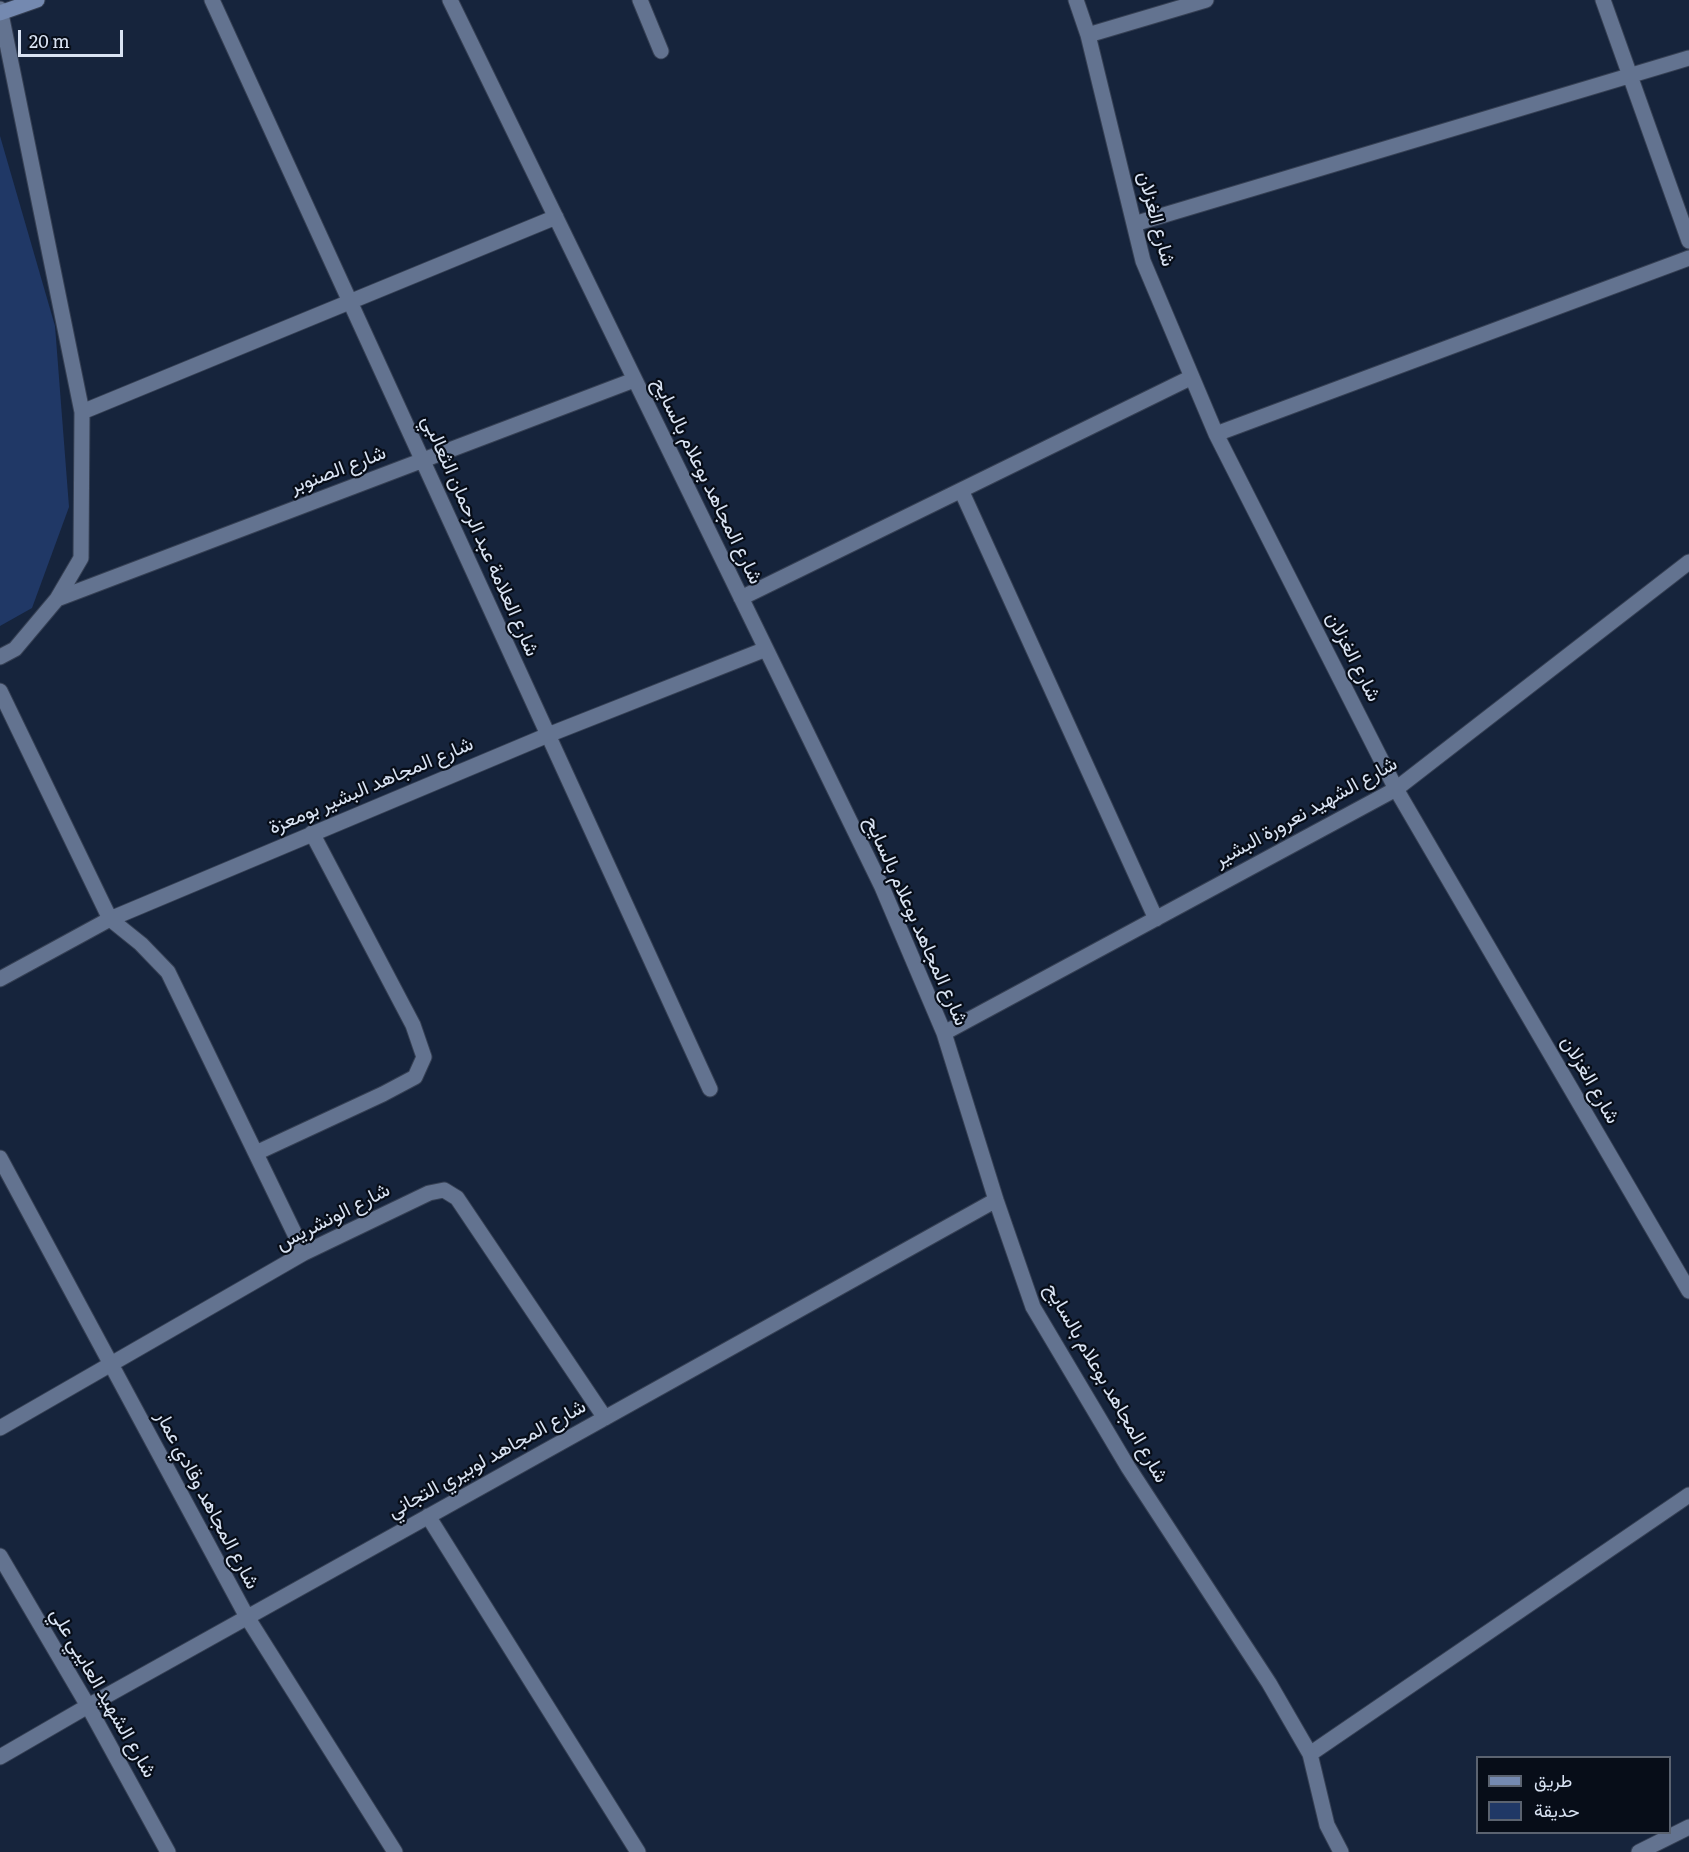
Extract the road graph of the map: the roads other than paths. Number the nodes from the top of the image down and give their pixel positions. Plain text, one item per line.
1 (37, 0) edge
2 (212, 0) edge
3 (450, 0) edge
4 (640, 0) edge
5 (1076, 0) edge
6 (1206, 0) edge
7 (1604, 0) edge
8 (1, 12) edge
9 (1088, 35) junction
10 (661, 51) dead end
11 (1689, 58) edge
12 (1630, 76) junction
13 (556, 217) junction
14 (1134, 224) junction
15 (1689, 241) edge
16 (1689, 258) edge
17 (350, 302) junction
18 (1192, 376) junction
19 (634, 380) junction
20 (82, 412) junction
21 (1216, 434) junction
22 (423, 460) junction
23 (961, 490) junction
24 (1689, 562) edge
25 (741, 598) junction
26 (57, 599) junction
27 (766, 649) junction
28 (0, 657) edge
29 (0, 691) edge
30 (548, 735) junction
31 (1396, 789) junction
32 (312, 833) junction
33 (110, 919) junction
34 (1156, 919) junction
35 (0, 979) edge
36 (944, 1033) junction
37 (710, 1089) dead end
38 (256, 1153) junction
39 (0, 1158) edge
40 (996, 1200) junction
41 (304, 1253) junction
42 (1689, 1291) edge
43 (110, 1365) junction
44 (605, 1418) junction
45 (0, 1428) edge
46 (1689, 1495) edge
47 (428, 1516) junction
48 (0, 1556) edge
49 (247, 1617) junction
50 (88, 1706) junction
51 (1310, 1754) junction
52 (0, 1756) edge
53 (1689, 1827) edge
54 (168, 1852) edge
55 (395, 1852) edge
56 (638, 1852) edge
57 (1341, 1852) edge
58 (1639, 1852) edge

1 - 8 main road
2 - 17 street, شارع العلامة عبد الرحمان الثعالبي
3 - 13 street, شارع المجاهد بوعلام بالسايح
4 - 10 street
5 - 9 street, شارع الغزلان
6 - 9 street
7 - 12 street
8 - 20 street
9 - 14 street, شارع الغزلان
11 - 12 street
12 - 14 street
12 - 15 street
13 - 17 street
13 - 19 street, شارع المجاهد بوعلام بالسايح
14 - 18 street, شارع الغزلان
16 - 21 street
17 - 20 street
17 - 22 street, شارع العلامة عبد الرحمان الثعالبي
18 - 21 street, شارع الغزلان
18 - 23 street
19 - 22 street, شارع الصنوبر
19 - 25 street, شارع المجاهد بوعلام بالسايح
20 - 26 street
21 - 31 street, شارع الغزلان
22 - 26 street, شارع الصنوبر
22 - 30 street, شارع العلامة عبد الرحمان الثعالبي
23 - 25 street
23 - 34 street
24 - 31 street, شارع الشهيد نعرورة البشير
25 - 27 street, شارع المجاهد بوعلام بالسايح
26 - 28 street
27 - 30 street, شارع المجاهد البشير بومعزة
27 - 36 street, شارع المجاهد بوعلام بالسايح
29 - 33 street
30 - 32 street, شارع المجاهد البشير بومعزة
30 - 37 street, شارع العلامة عبد الرحمان الثعالبي
31 - 34 street, شارع الشهيد نعرورة البشير
31 - 42 street, شارع الغزلان
32 - 33 street, شارع المجاهد البشير بومعزة
32 - 38 street
33 - 35 street, شارع المجاهد البشير بومعزة
33 - 38 street
34 - 36 street, شارع الشهيد نعرورة البشير
36 - 40 street, شارع المجاهد بوعلام بالسايح
38 - 41 street
39 - 43 street, شارع المجاهد وقادي عمار
40 - 44 street, شارع المجاهد لوبيري التجاني
40 - 51 street, شارع المجاهد بوعلام بالسايح
41 - 43 street, شارع الونشريس
41 - 44 street, شارع الونشريس
43 - 45 street, شارع الونشريس
43 - 49 street, شارع المجاهد وقادي عمار
44 - 47 street, شارع المجاهد لوبيري التجاني
46 - 51 street
47 - 49 street, شارع المجاهد لوبيري التجاني
47 - 56 street
48 - 50 street, شارع الشهيد العايبي علي
49 - 50 street, شارع المجاهد لوبيري التجاني
49 - 55 street, شارع المجاهد وقادي عمار
50 - 52 street, شارع المجاهد لوبيري التجاني
50 - 54 street, شارع الشهيد العايبي علي
51 - 57 street, شارع المجاهد بوعلام بالسايح
53 - 58 street

